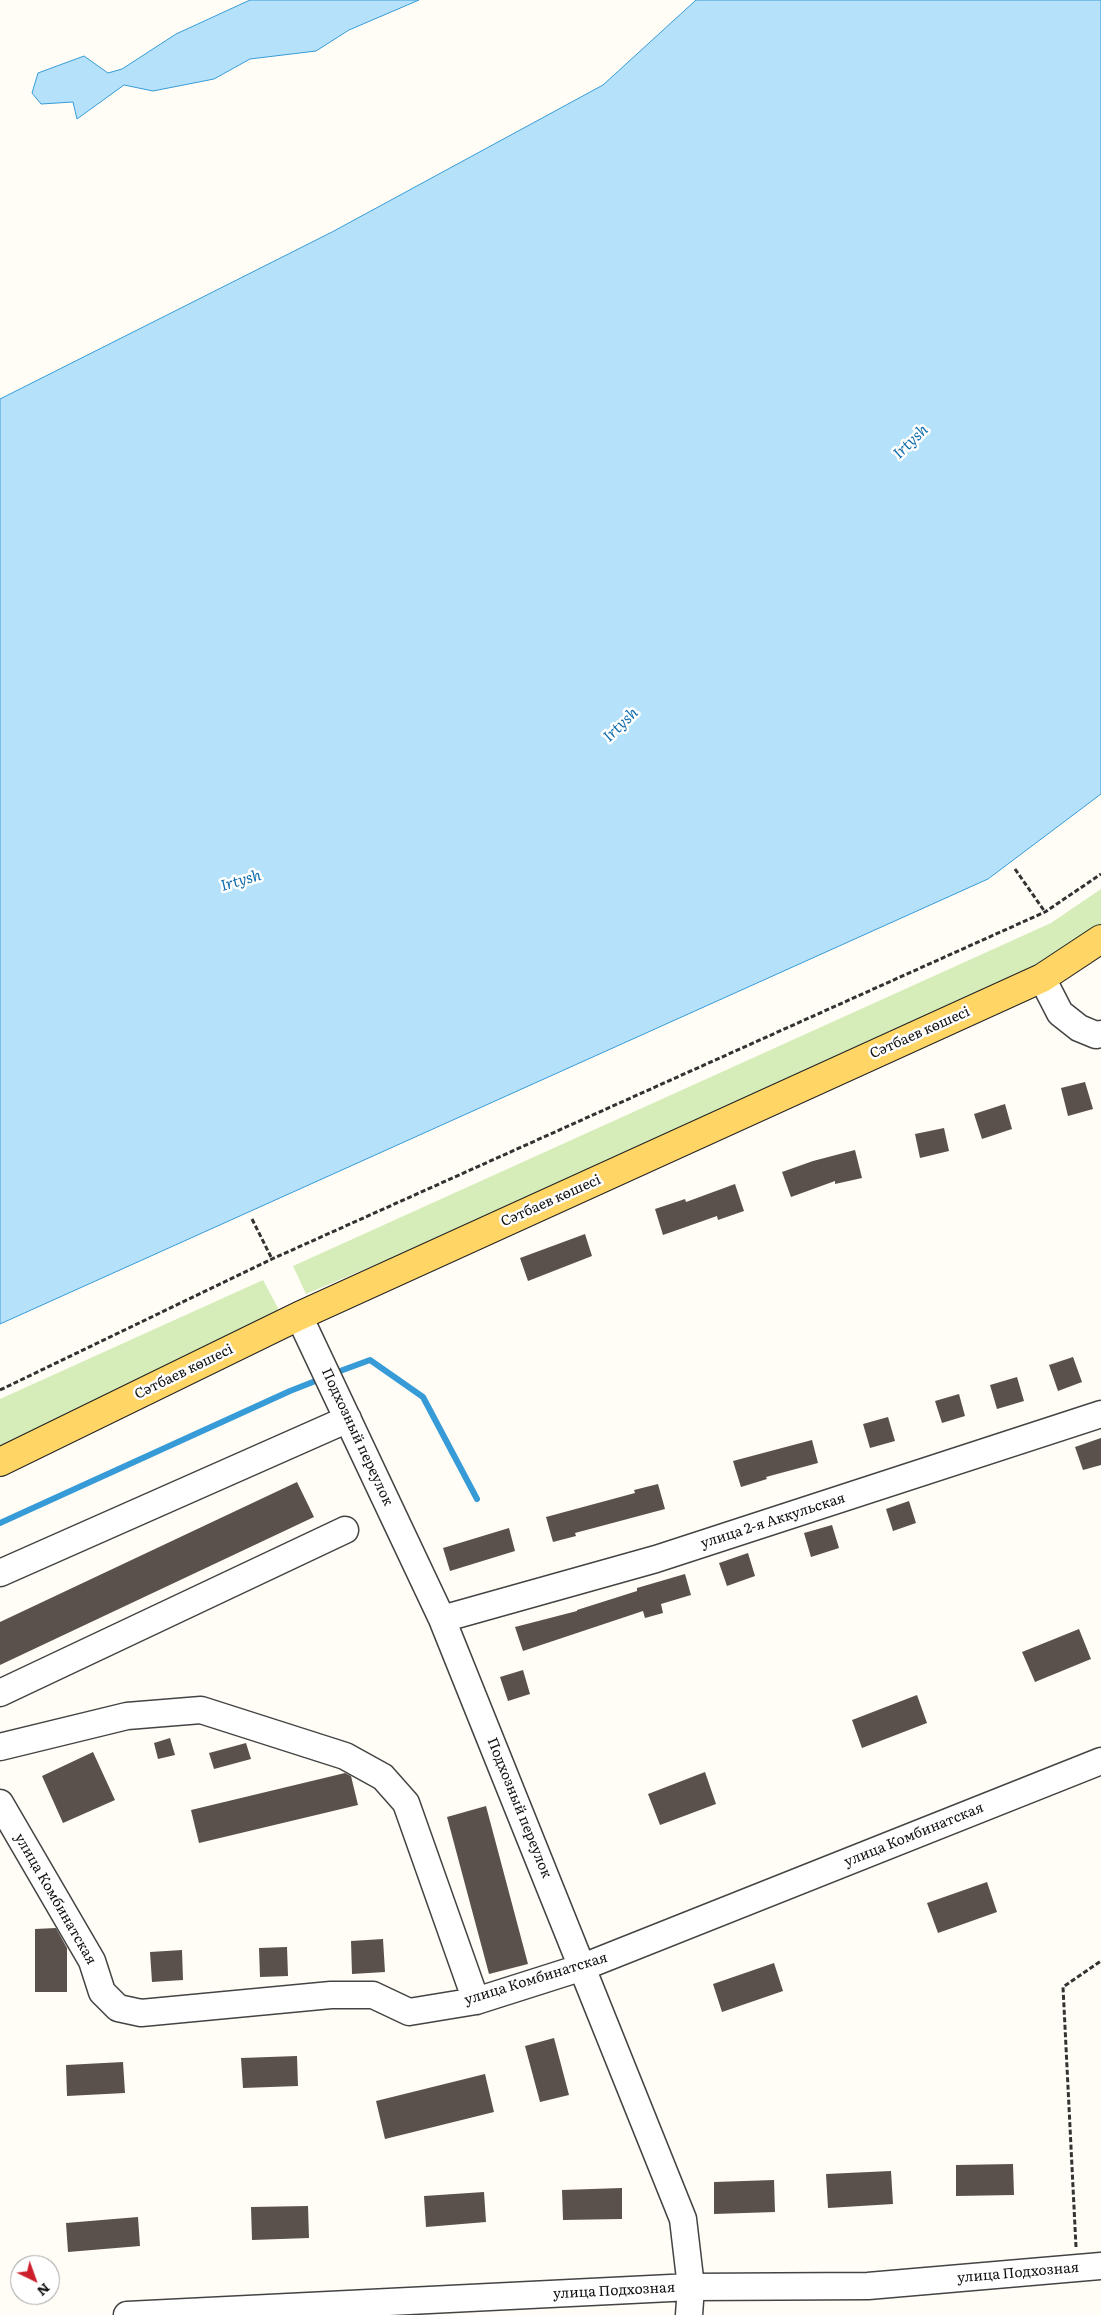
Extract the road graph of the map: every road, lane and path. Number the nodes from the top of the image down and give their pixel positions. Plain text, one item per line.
1 (1015, 869) dead end
2 (1101, 874) edge
3 (1044, 912) junction
4 (1101, 939) edge
5 (1042, 978) junction
6 (1101, 1034) edge
7 (252, 1219) dead end
8 (272, 1259) junction
9 (299, 1316) junction
10 (0, 1390) edge
11 (1101, 1414) edge
12 (348, 1419) junction
13 (0, 1462) edge
14 (345, 1530) dead end
15 (0, 1573) edge
16 (442, 1619) junction
17 (0, 1693) edge
18 (0, 1747) edge
19 (1101, 1761) edge
20 (0, 1802) edge
21 (1101, 1961) edge
22 (583, 1967) junction
23 (476, 2001) junction
24 (1089, 2266) edge
25 (691, 2287) junction
26 (230, 2313) edge
27 (126, 2315) edge
28 (689, 2315) edge

1 - 3 path
2 - 3 path
3 - 8 path
4 - 5 main road, Сәтбаев көшесі
5 - 6 street
5 - 9 main road, Сәтбаев көшесі
7 - 8 path
8 - 10 path
9 - 12 street, Подхозный переулок
9 - 13 main road, Сәтбаев көшесі
11 - 16 street, улица 2-я Аккульская
12 - 15 street
12 - 16 street, Подхозный переулок
14 - 17 street
16 - 22 street, Подхозный переулок
18 - 23 street
19 - 22 street, улица Комбинатская
20 - 23 street, улица Комбинатская
21 - 24 path
22 - 23 street, улица Комбинатская
22 - 25 street, Подхозный переулок
24 - 25 street, улица Подхозная
25 - 26 street, улица Подхозная
25 - 28 street, Подхозный переулок
26 - 27 street, улица Подхозная

